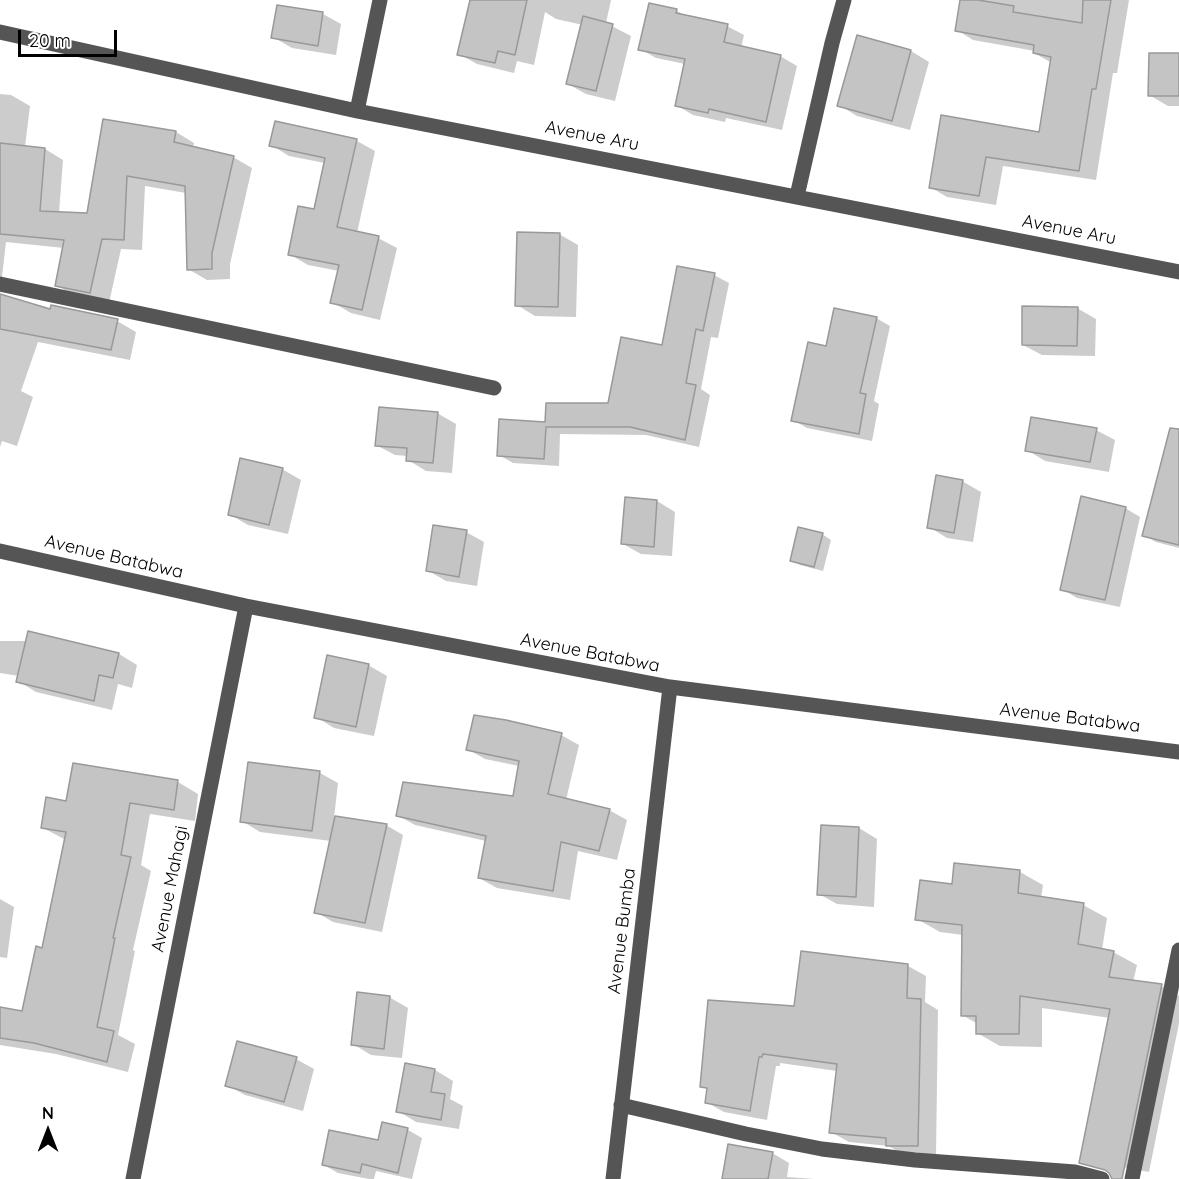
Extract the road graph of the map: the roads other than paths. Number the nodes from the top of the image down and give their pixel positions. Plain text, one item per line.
1 (380, 0) edge
2 (844, 0) edge
3 (0, 32) edge
4 (357, 111) junction
5 (797, 196) junction
6 (1179, 272) edge
7 (0, 284) edge
8 (494, 388) dead end
9 (0, 551) edge
10 (246, 606) junction
11 (670, 687) junction
12 (1179, 752) edge
13 (1179, 950) edge
14 (621, 1105) junction
15 (133, 1179) edge
16 (613, 1179) edge
17 (1102, 1179) edge
18 (1132, 1179) edge

1 - 4 street
2 - 5 street
3 - 4 street, Avenue Aru
4 - 5 street, Avenue Aru
5 - 6 street, Avenue Aru
7 - 8 street
9 - 10 street, Avenue Batabwa
10 - 11 street, Avenue Batabwa
10 - 15 street, Avenue Mahagi
11 - 12 street, Avenue Batabwa
11 - 14 street, Avenue Bumba
13 - 18 street
14 - 16 street, Avenue Bumba
14 - 17 street

